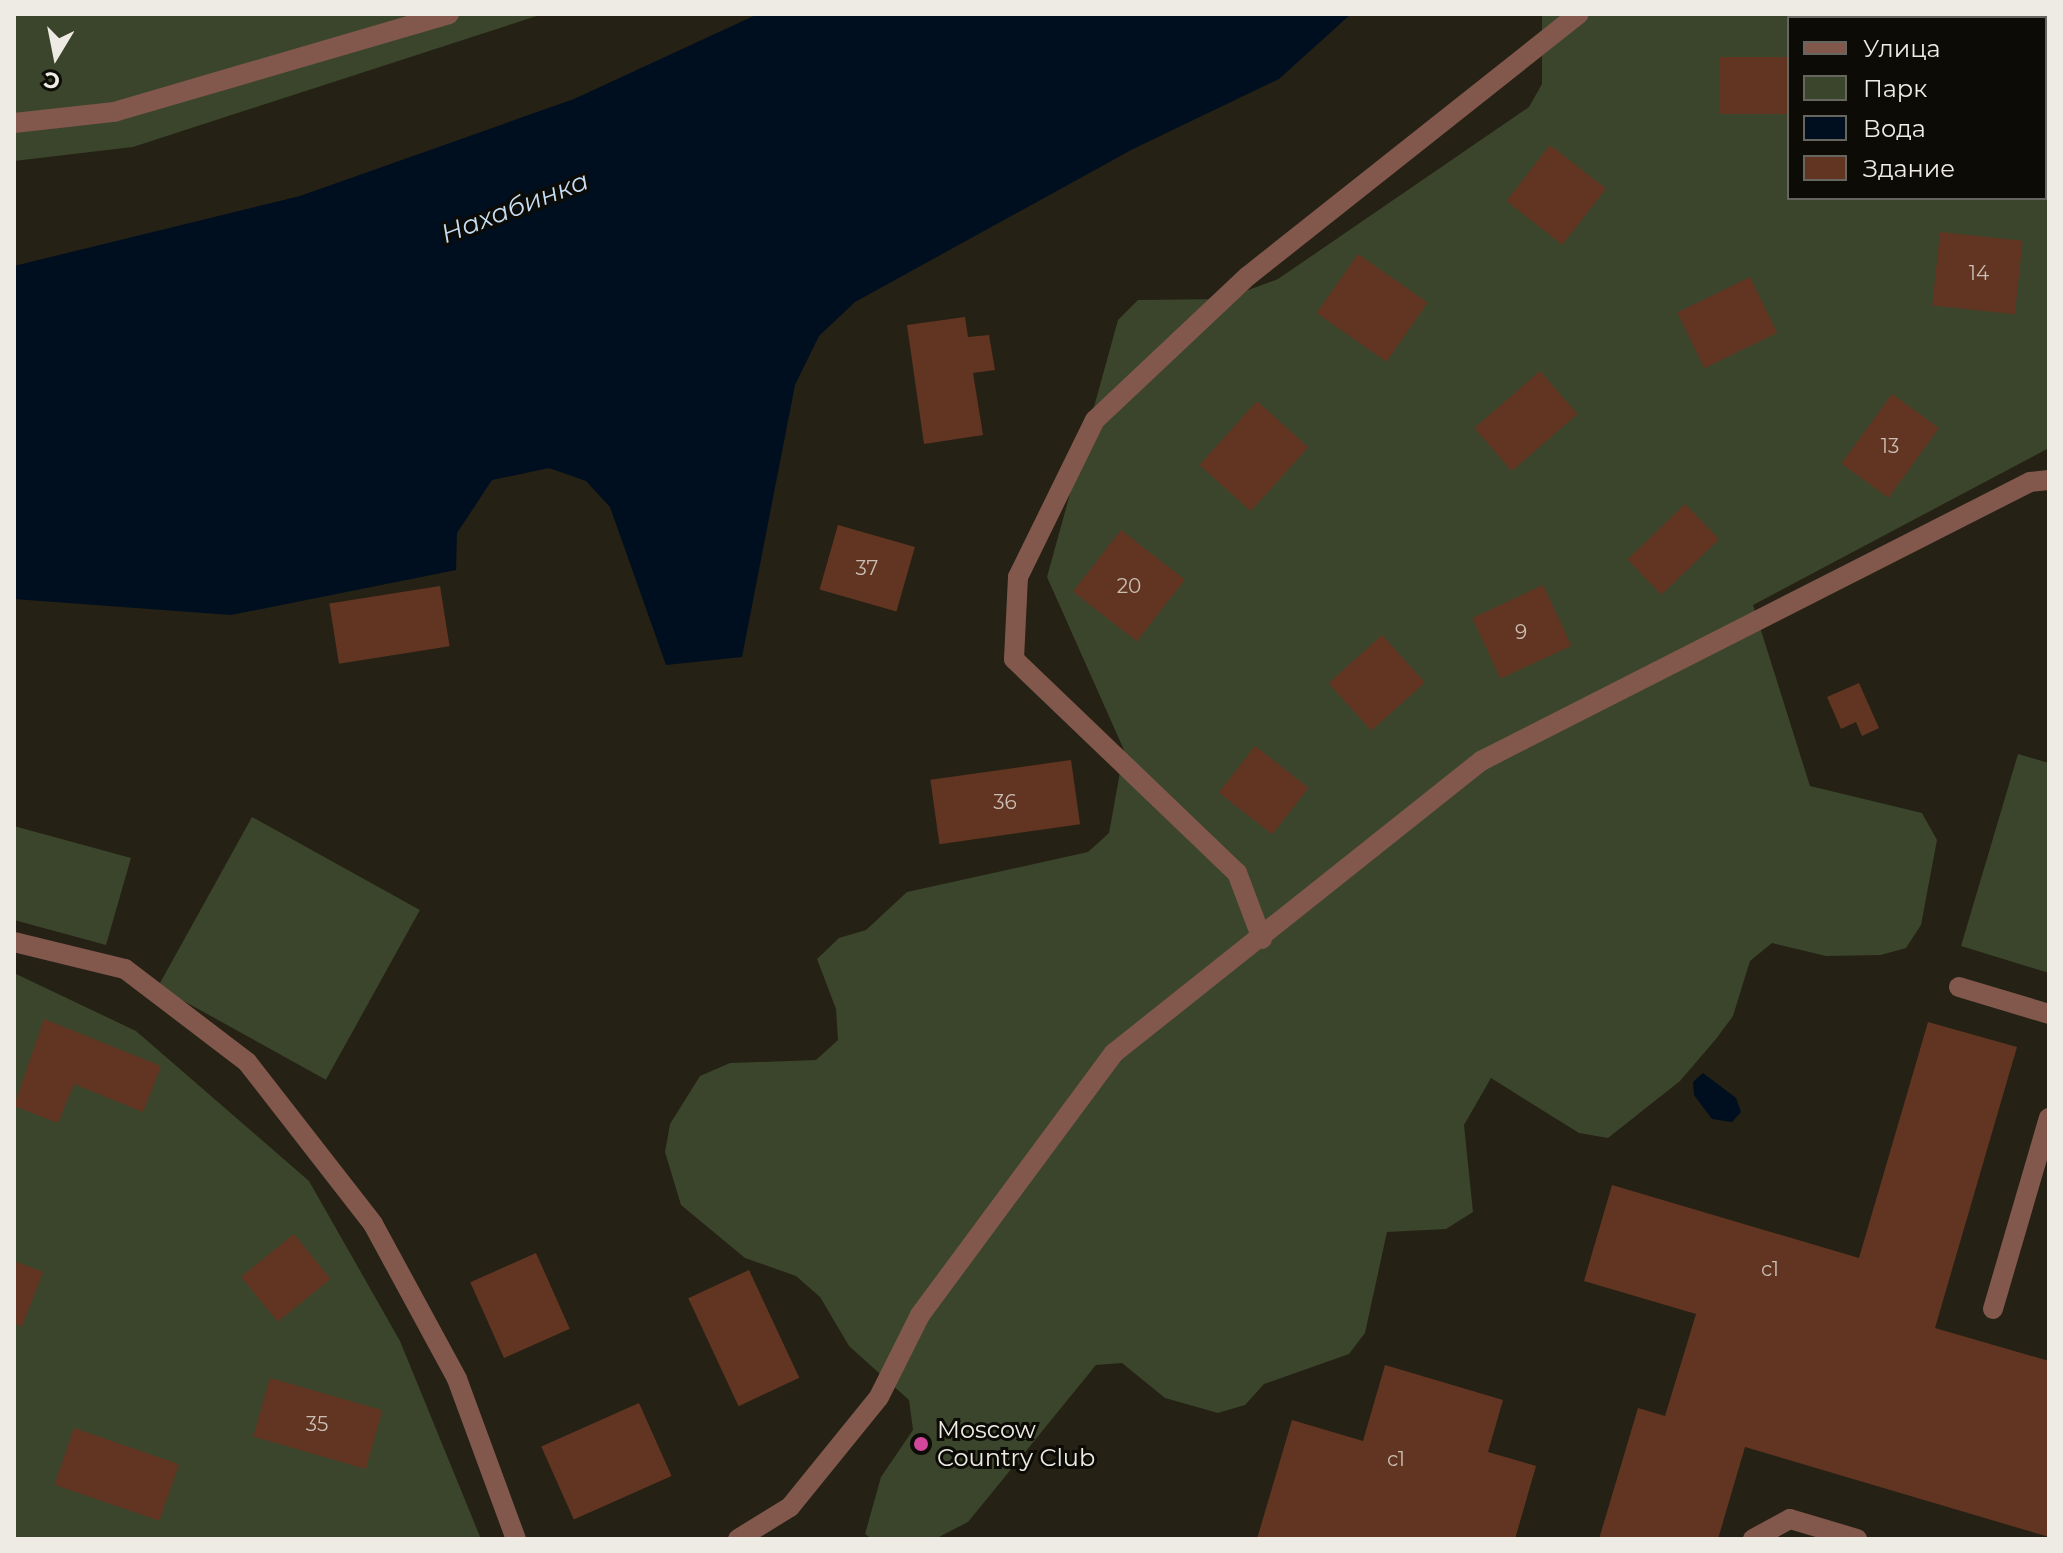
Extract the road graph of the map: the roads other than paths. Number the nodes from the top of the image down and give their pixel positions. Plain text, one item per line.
1 (449, 14) edge
2 (1579, 14) edge
3 (14, 123) edge
4 (2049, 480) edge
5 (1262, 939) junction
6 (14, 942) edge
7 (1959, 987) dead end
8 (2049, 1014) edge
9 (2049, 1118) edge
10 (1993, 1309) dead end
11 (516, 1539) edge
12 (738, 1539) edge
13 (1753, 1539) edge
14 (1857, 1539) edge

1 - 3 lane
2 - 5 lane
4 - 5 lane
5 - 12 lane
6 - 11 lane
7 - 8 lane
9 - 10 lane
13 - 14 lane

